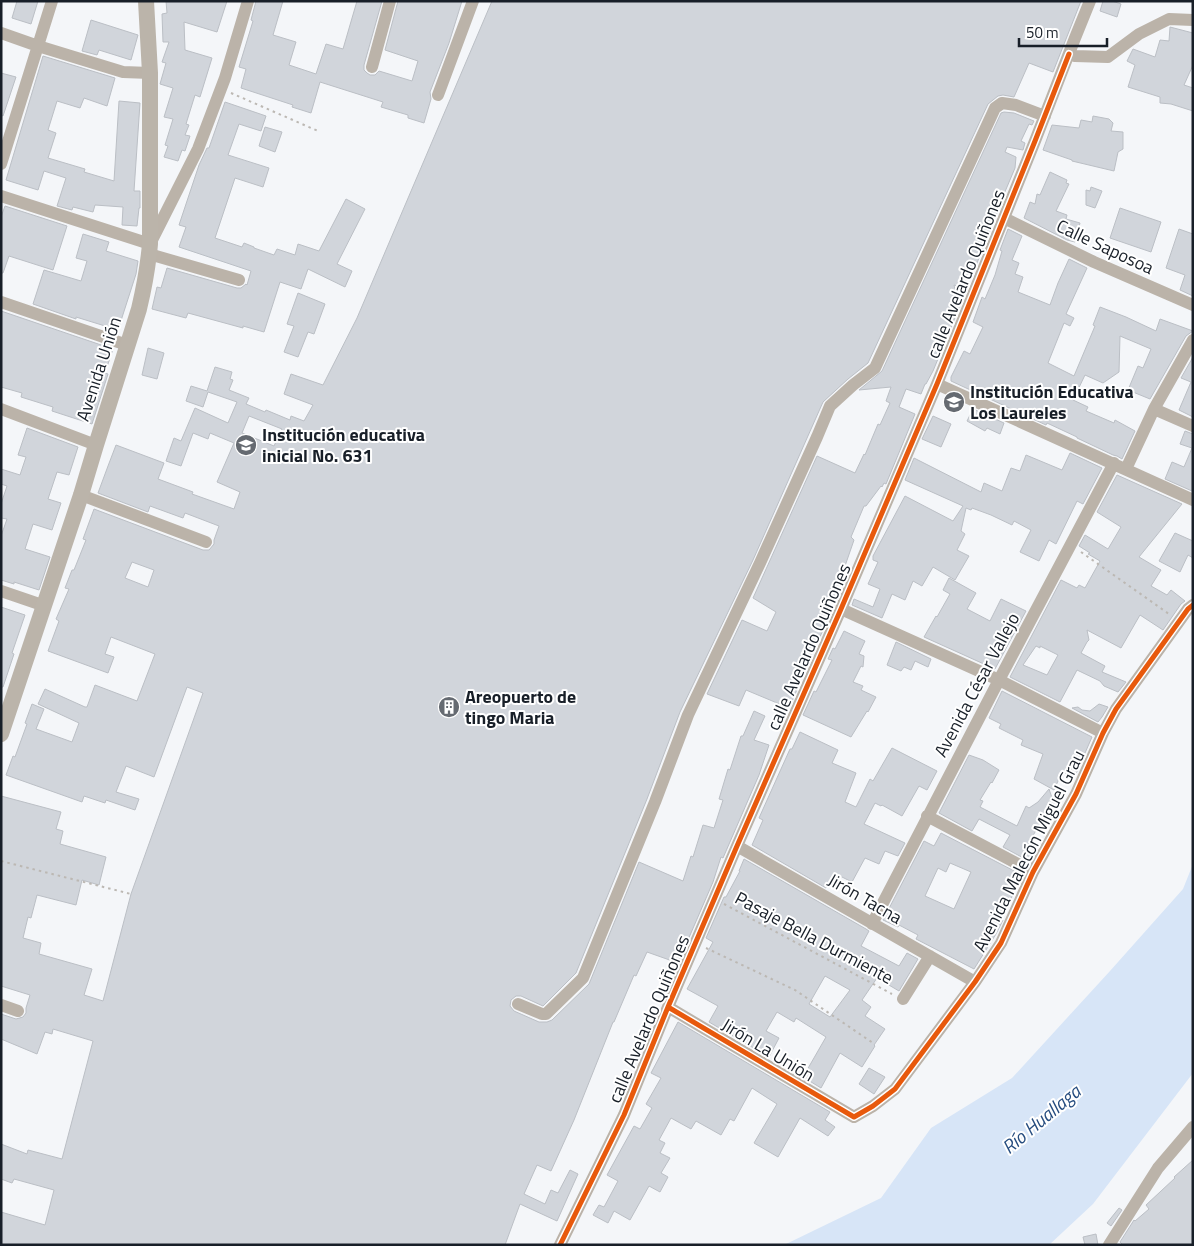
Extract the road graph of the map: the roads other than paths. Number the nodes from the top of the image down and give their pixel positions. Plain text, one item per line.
1 (52, 1) edge
2 (146, 1) edge
3 (248, 1) edge
4 (390, 1) edge
5 (473, 1) edge
6 (1090, 1) edge
7 (1193, 20) edge
8 (1, 33) edge
9 (38, 46) junction
10 (1069, 54) junction
11 (372, 67) dead end
12 (150, 73) junction
13 (438, 94) dead end
14 (1045, 116) junction
15 (1, 164) edge
16 (1, 196) edge
17 (1004, 218) junction
18 (150, 249) junction
19 (238, 280) dead end
20 (1, 302) edge
21 (1193, 305) edge
22 (1193, 340) edge
23 (128, 345) junction
24 (937, 384) junction
25 (1, 409) edge
26 (1154, 409) junction
27 (1193, 426) edge
28 (96, 445) junction
29 (1120, 466) junction
30 (81, 495) junction
31 (1193, 500) edge
32 (206, 542) dead end
33 (1, 591) edge
34 (1193, 605) edge
35 (45, 606) junction
36 (841, 608) junction
37 (998, 680) junction
38 (1103, 733) junction
39 (1, 734) edge
40 (928, 816) junction
41 (737, 846) junction
42 (1033, 872) junction
43 (872, 924) junction
44 (930, 956) junction
45 (976, 982) junction
46 (903, 999) road end
47 (518, 1004) dead end
48 (1, 1005) edge
49 (668, 1006) junction
50 (18, 1011) dead end
51 (854, 1117) joint
52 (1193, 1127) edge
53 (560, 1245) edge
54 (1109, 1245) edge

1 - 9 street
2 - 12 main road, Avenida Unión
3 - 18 street
4 - 11 street
5 - 13 street
6 - 10 street, calle Avelardo Quiñones
7 - 10 street
8 - 9 street
9 - 12 street
9 - 15 street
10 - 14 street, calle Avelardo Quiñones
12 - 18 main road, Avenida Unión
14 - 17 street, calle Avelardo Quiñones
14 - 47 street
16 - 18 street
17 - 21 street, Calle Saposoa
17 - 24 street, calle Avelardo Quiñones
18 - 19 street
18 - 23 main road, Avenida Unión
20 - 23 street
22 - 26 street, Avenida César Vallejo
23 - 28 main road, Avenida Unión
24 - 29 street
24 - 36 street, calle Avelardo Quiñones
25 - 28 street
26 - 27 street
26 - 29 street, Avenida César Vallejo
28 - 30 main road, Avenida Unión
29 - 31 street
29 - 37 street, Avenida César Vallejo
30 - 32 street
30 - 35 main road, Avenida Unión
33 - 35 street
34 - 38 street, Avenida Malecón Miguel Grau
35 - 39 main road, Avenida Unión
36 - 37 street
36 - 41 street, calle Avelardo Quiñones
37 - 38 street
37 - 40 street, Avenida César Vallejo
38 - 42 street, Avenida Malecón Miguel Grau
40 - 42 street
40 - 43 street, Avenida César Vallejo
41 - 43 street, Jirón Tacna
41 - 49 street, calle Avelardo Quiñones
42 - 45 street, Avenida Malecón Miguel Grau
43 - 44 street, Jirón Tacna
44 - 45 street, Jirón Tacna
44 - 46 street
45 - 51 street, Avenida Malecón Miguel Grau
48 - 50 street
49 - 51 street, Jirón La Unión
49 - 53 street, calle Avelardo Quiñones
52 - 54 street

